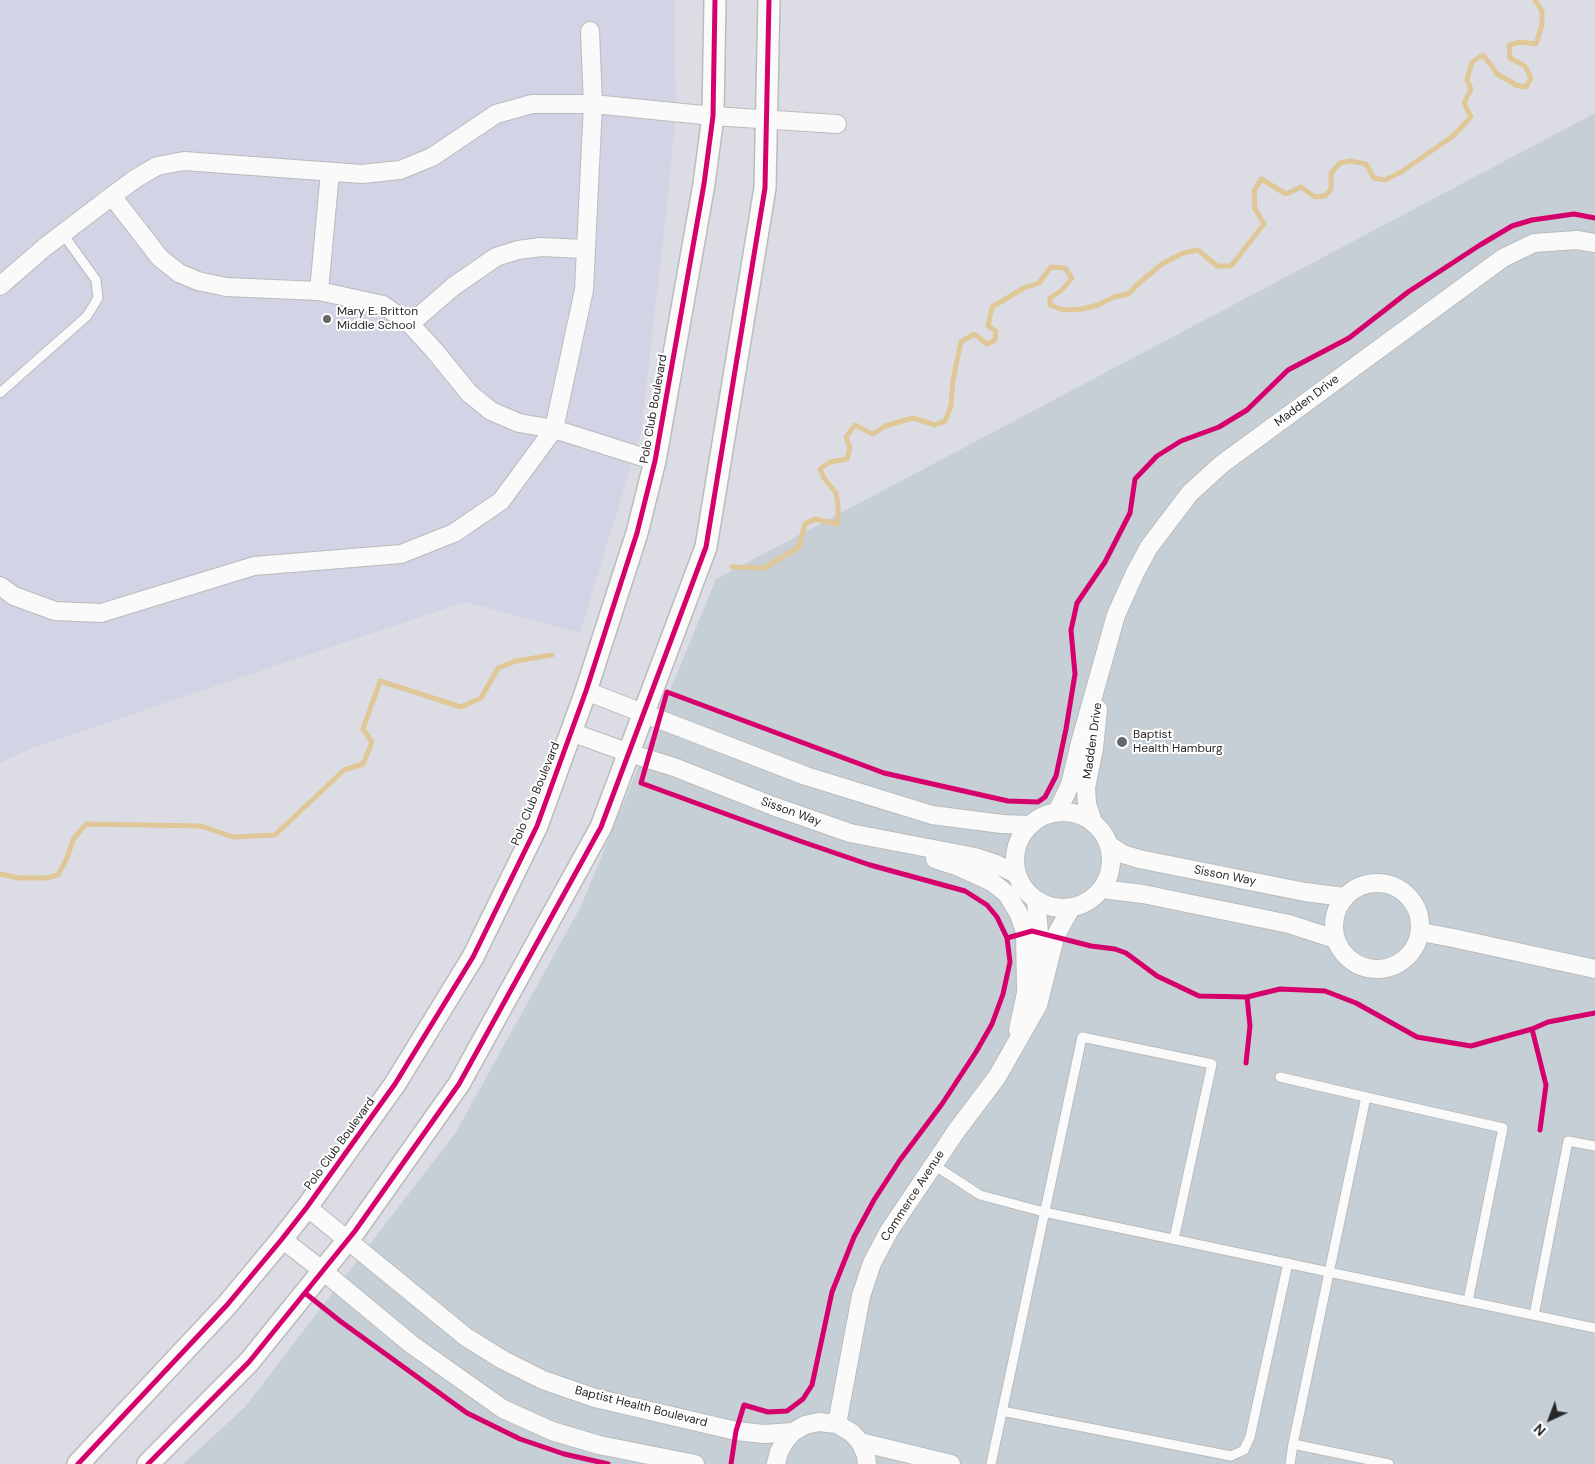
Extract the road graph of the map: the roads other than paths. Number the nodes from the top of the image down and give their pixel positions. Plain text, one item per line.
1 (715, 0) edge
2 (769, 0) edge
3 (590, 31) dead end
4 (593, 104) junction
5 (713, 116) junction
6 (767, 119) junction
7 (836, 124) dead end
8 (330, 172) junction
9 (112, 196) junction
10 (63, 234) junction
11 (1595, 243) edge
12 (585, 249) junction
13 (0, 286) edge
14 (319, 291) junction
15 (410, 324) junction
16 (0, 393) edge
17 (554, 429) junction
18 (655, 461) junction
19 (0, 586) edge
20 (1104, 659) junction
21 (586, 691) junction
22 (644, 713) junction
23 (571, 732) junction
24 (629, 753) junction
25 (1057, 812) junction
26 (1093, 822) junction
27 (1029, 825) junction
28 (850, 833) junction
29 (1109, 845) junction
30 (1016, 874) junction
31 (1102, 889) junction
32 (1344, 897) junction
33 (1036, 901) junction
34 (1071, 908) junction
35 (1420, 932) junction
36 (1336, 939) junction
37 (1595, 969) edge
38 (1026, 988) junction
39 (1015, 1043) junction
40 (1280, 1078) dead end
41 (1366, 1097) junction
42 (1595, 1146) edge
43 (934, 1165) junction
44 (307, 1207) junction
45 (1044, 1212) junction
46 (282, 1239) junction
47 (1174, 1239) junction
48 (348, 1240) junction
49 (1288, 1263) junction
50 (323, 1271) junction
51 (1330, 1272) junction
52 (1468, 1301) junction
53 (1534, 1315) junction
54 (1595, 1328) edge
55 (1002, 1411) junction
56 (837, 1424) junction
57 (793, 1432) junction
58 (860, 1442) junction
59 (1293, 1444) junction
60 (78, 1464) edge
61 (148, 1464) edge
62 (695, 1464) edge
63 (776, 1464) edge
64 (867, 1464) edge
65 (951, 1464) edge
66 (991, 1464) edge
67 (1290, 1464) edge
68 (1389, 1464) edge

1 - 5 street, Polo Club Boulevard
2 - 6 street
3 - 4 street
4 - 5 street
4 - 8 street
4 - 12 street
5 - 6 street
5 - 18 street, Polo Club Boulevard
6 - 7 street
6 - 22 street
8 - 9 street
8 - 14 street
9 - 10 street
9 - 14 street
10 - 13 street
10 - 16 lane
11 - 20 street, Madden Drive
12 - 15 street
12 - 17 street
14 - 15 street
15 - 17 street
17 - 18 street
17 - 19 street
18 - 21 street, Polo Club Boulevard
20 - 25 street, Madden Drive
20 - 26 street, Madden Drive
21 - 22 street
21 - 23 street, Polo Club Boulevard
22 - 24 street
22 - 27 street
23 - 24 street, Sisson Way
23 - 44 street, Polo Club Boulevard
24 - 28 street, Sisson Way
24 - 48 street
25 - 26 street
25 - 27 street
26 - 29 street
27 - 30 street
28 - 30 street, Sisson Way
28 - 38 street
29 - 31 street
29 - 32 street, Sisson Way
30 - 33 street
31 - 34 street
31 - 36 street
32 - 35 street
32 - 36 street
33 - 34 street
33 - 38 street, Commerce Avenue
34 - 39 street, Commerce Avenue
35 - 36 street
35 - 37 street
38 - 39 street, Commerce Avenue
39 - 43 street, Commerce Avenue
40 - 41 lane
41 - 51 lane
41 - 52 lane
42 - 53 lane
43 - 45 lane
43 - 56 street, Commerce Avenue
44 - 46 street, Polo Club Boulevard
44 - 48 street, Baptist Health Boulevard
45 - 47 lane
45 - 47 lane
45 - 55 lane
46 - 50 street
46 - 60 street, Polo Club Boulevard
47 - 49 lane
48 - 50 street
48 - 57 street, Baptist Health Boulevard
49 - 51 lane
49 - 55 lane
50 - 61 street
50 - 62 street
51 - 52 lane
51 - 59 lane
52 - 53 lane
53 - 54 lane
55 - 66 lane
56 - 57 street
56 - 58 street
57 - 63 street
58 - 64 street
58 - 65 street
59 - 67 lane
59 - 68 lane

